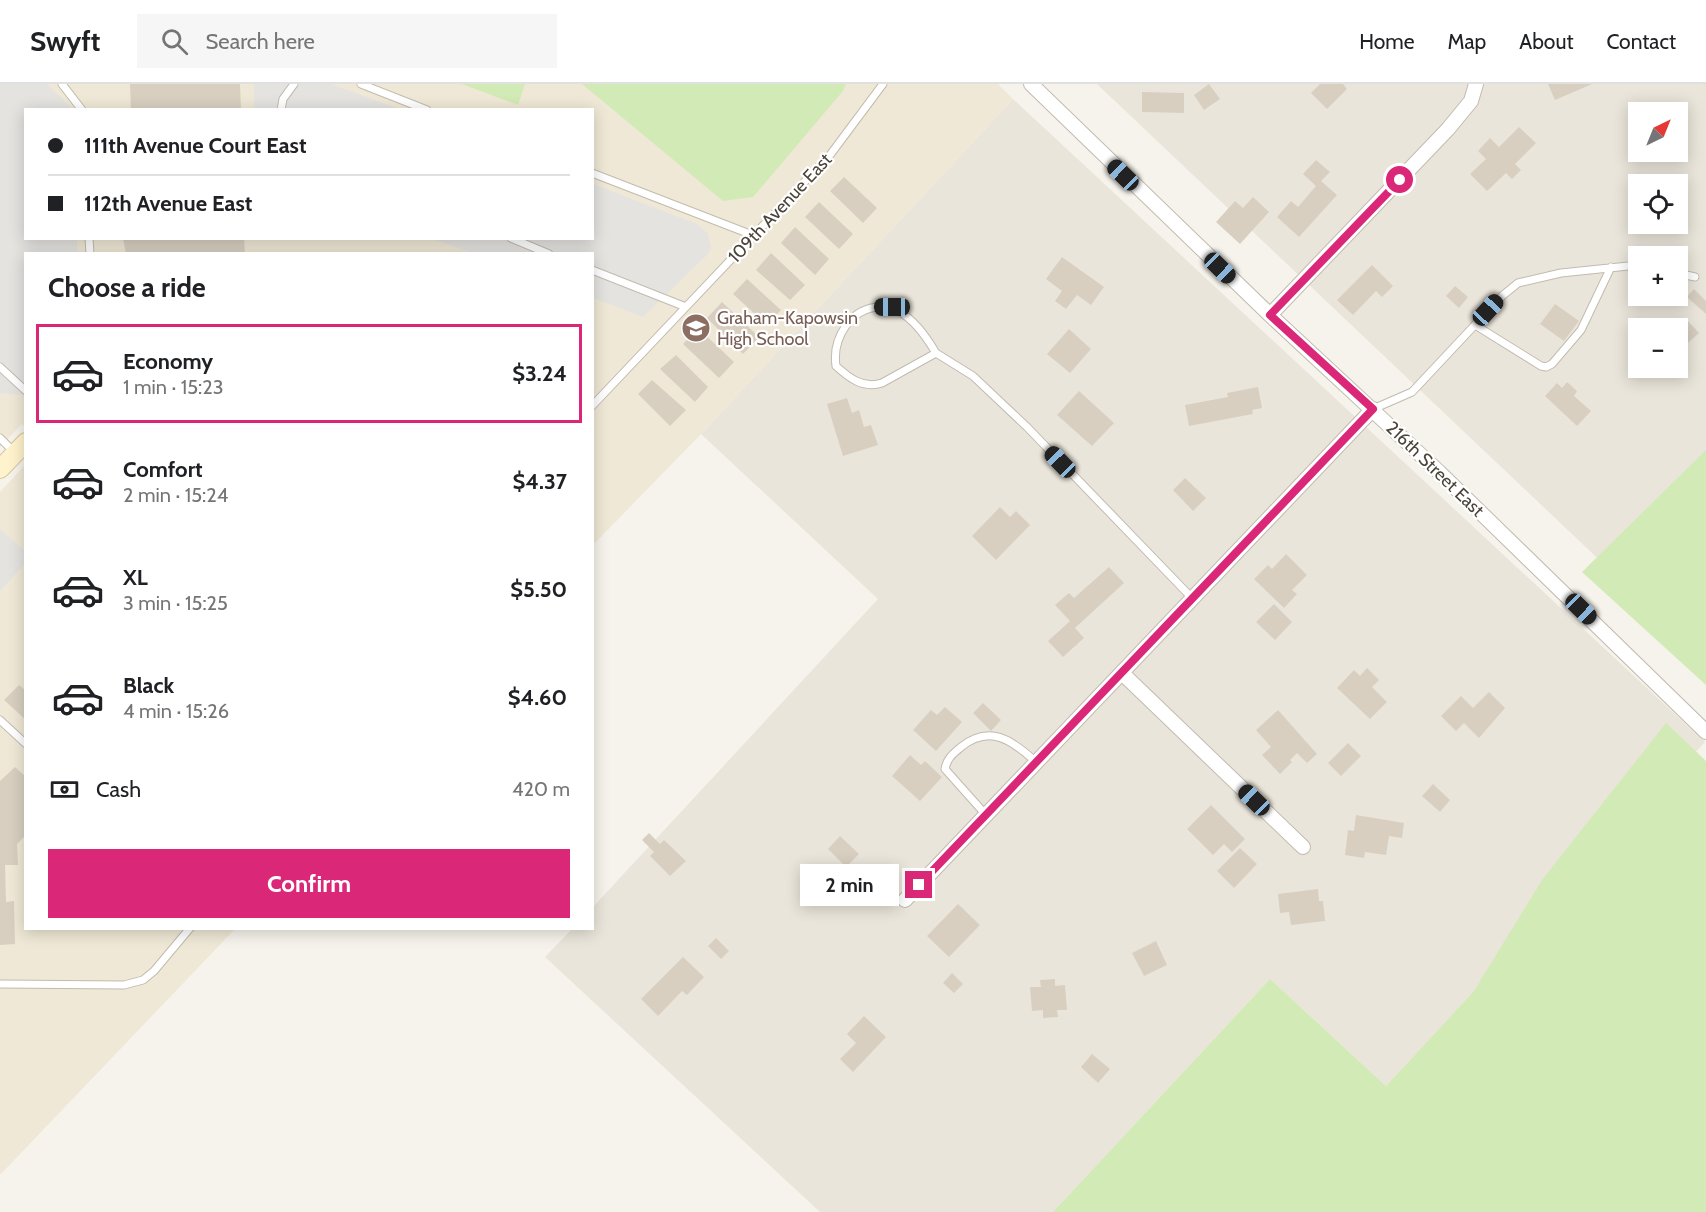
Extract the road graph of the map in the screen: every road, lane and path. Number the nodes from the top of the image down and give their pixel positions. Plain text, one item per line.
1 (62, 84) edge
2 (294, 84) edge
3 (361, 84) edge
4 (883, 84) edge
5 (1031, 84) edge
6 (1476, 85) edge
7 (80, 108) edge
8 (281, 108) edge
9 (422, 108) edge
10 (594, 174) edge
11 (755, 236) junction
12 (516, 240) edge
13 (544, 252) edge
14 (1628, 266) edge
15 (1611, 267) junction
16 (594, 271) edge
17 (1688, 275) edge
18 (1695, 277) dead end
19 (686, 307) junction
20 (1270, 315) junction
21 (1474, 325) junction
22 (936, 353) junction
23 (0, 367) edge
24 (24, 389) edge
25 (594, 404) edge
26 (1373, 409) junction
27 (0, 438) edge
28 (20, 447) edge
29 (0, 469) edge
30 (1192, 598) junction
31 (1122, 673) junction
32 (0, 720) edge
33 (1706, 732) edge
34 (24, 742) edge
35 (1036, 762) junction
36 (986, 815) junction
37 (1303, 847) dead end
38 (905, 900) dead end
39 (188, 930) edge
40 (0, 984) edge

1 - 7 lane
2 - 8 lane
3 - 9 lane
4 - 11 lane, 109th Avenue East
5 - 20 street, 216th Street East
6 - 20 street
10 - 11 lane
11 - 19 lane, 109th Avenue East
12 - 13 lane
14 - 15 lane
15 - 21 lane
15 - 21 lane
16 - 19 lane
17 - 18 lane
19 - 25 lane, 109th Avenue East
20 - 26 street, 216th Street East
21 - 26 lane
22 - 22 lane
22 - 30 lane
23 - 24 lane
26 - 30 street
26 - 33 street, 216th Street East
27 - 28 lane
28 - 29 street
30 - 31 street
31 - 35 street
31 - 37 street
32 - 34 lane
35 - 36 street
35 - 36 lane
36 - 38 street
39 - 40 lane

